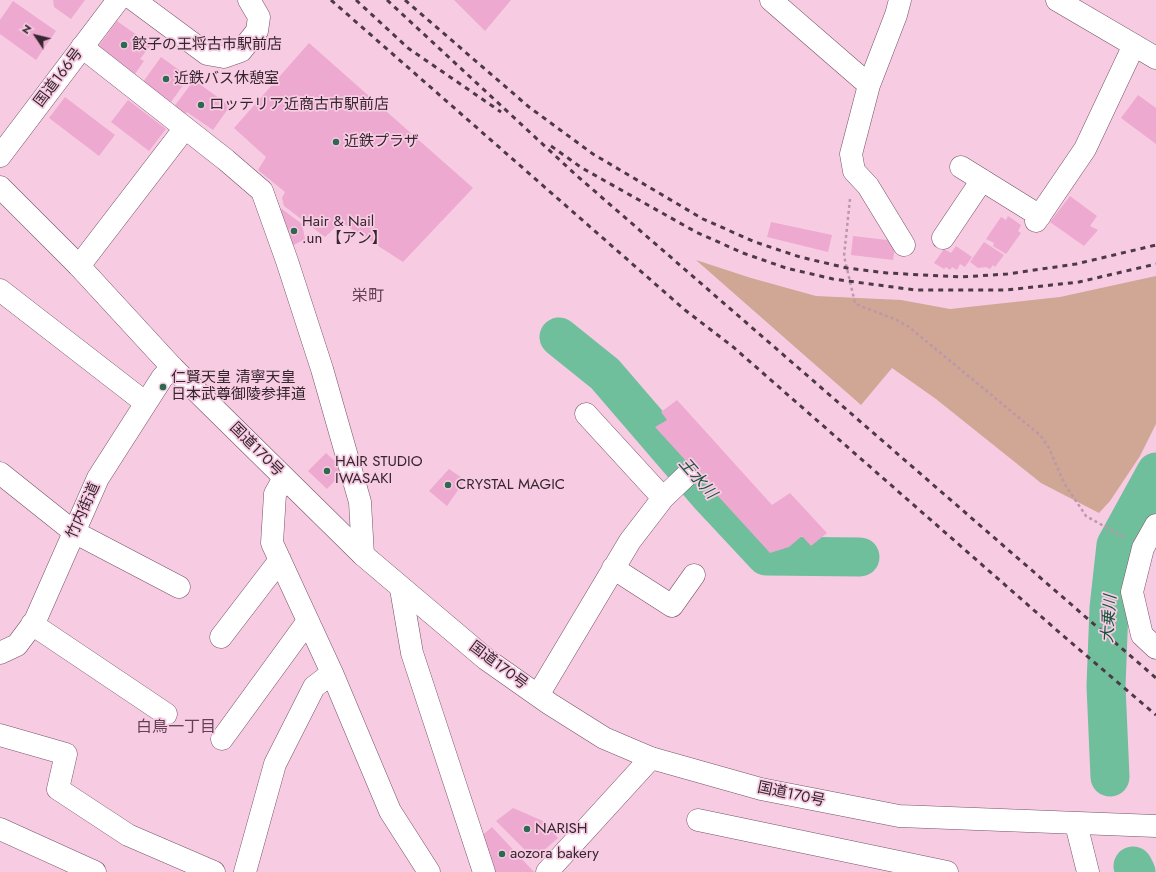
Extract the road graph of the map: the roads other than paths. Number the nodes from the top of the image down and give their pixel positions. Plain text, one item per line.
1 (118, 0) edge
2 (134, 0) edge
3 (249, 0) edge
4 (771, 0) edge
5 (900, 0) edge
6 (1057, 0) edge
7 (1134, 45) junction
8 (82, 47) junction
9 (1156, 58) edge
10 (869, 85) junction
11 (185, 128) junction
12 (0, 156) edge
13 (961, 167) dead end
14 (982, 180) junction
15 (0, 187) edge
16 (943, 238) dead end
17 (904, 245) dead end
18 (79, 266) junction
19 (0, 290) edge
20 (172, 367) junction
21 (142, 400) junction
22 (586, 414) dead end
23 (0, 473) edge
24 (686, 476) dead end
25 (284, 478) junction
26 (663, 498) junction
27 (1156, 525) edge
28 (74, 532) junction
29 (362, 555) junction
30 (280, 560) junction
31 (613, 568) junction
32 (694, 576) dead end
33 (179, 588) dead end
34 (402, 589) junction
35 (308, 622) junction
36 (32, 624) junction
37 (221, 637) dead end
38 (1156, 648) edge
39 (0, 653) edge
40 (332, 673) junction
41 (538, 695) junction
42 (166, 714) dead end
43 (0, 735) edge
44 (222, 739) dead end
45 (651, 758) junction
46 (698, 820) dead end
47 (1076, 824) junction
48 (1156, 826) edge
49 (0, 829) edge
50 (95, 872) edge
51 (214, 872) edge
52 (245, 872) edge
53 (429, 872) edge
54 (484, 872) edge
55 (547, 872) edge
56 (946, 872) edge
57 (1088, 872) edge

1 - 8 main road, 国道166号
2 - 3 main road
4 - 10 main road
5 - 10 main road
6 - 7 main road
7 - 9 main road
7 - 14 main road
8 - 11 main road
8 - 12 main road, 国道166号
10 - 17 main road
11 - 18 main road
11 - 29 main road
13 - 14 main road
14 - 16 main road
15 - 18 main road, 国道170号
18 - 20 main road, 国道170号
19 - 21 main road
20 - 21 main road, 竹内街道
20 - 25 main road, 国道170号
21 - 28 main road, 竹内街道
22 - 26 main road
23 - 28 main road
24 - 26 main road
25 - 29 main road, 国道170号
25 - 30 main road
26 - 31 main road
27 - 38 main road
28 - 33 main road
28 - 36 main road, 竹内街道
29 - 34 main road, 国道170号
30 - 35 main road
30 - 37 main road
31 - 32 main road
31 - 41 main road
34 - 41 main road, 国道170号
34 - 54 main road
35 - 40 main road
35 - 44 main road
36 - 39 main road, 竹内街道
36 - 42 main road
40 - 52 main road
40 - 53 main road
41 - 45 main road, 国道170号
43 - 51 main road
45 - 47 main road, 国道170号
45 - 55 main road
46 - 56 main road
47 - 48 main road, 国道170号
47 - 57 main road
49 - 50 main road

